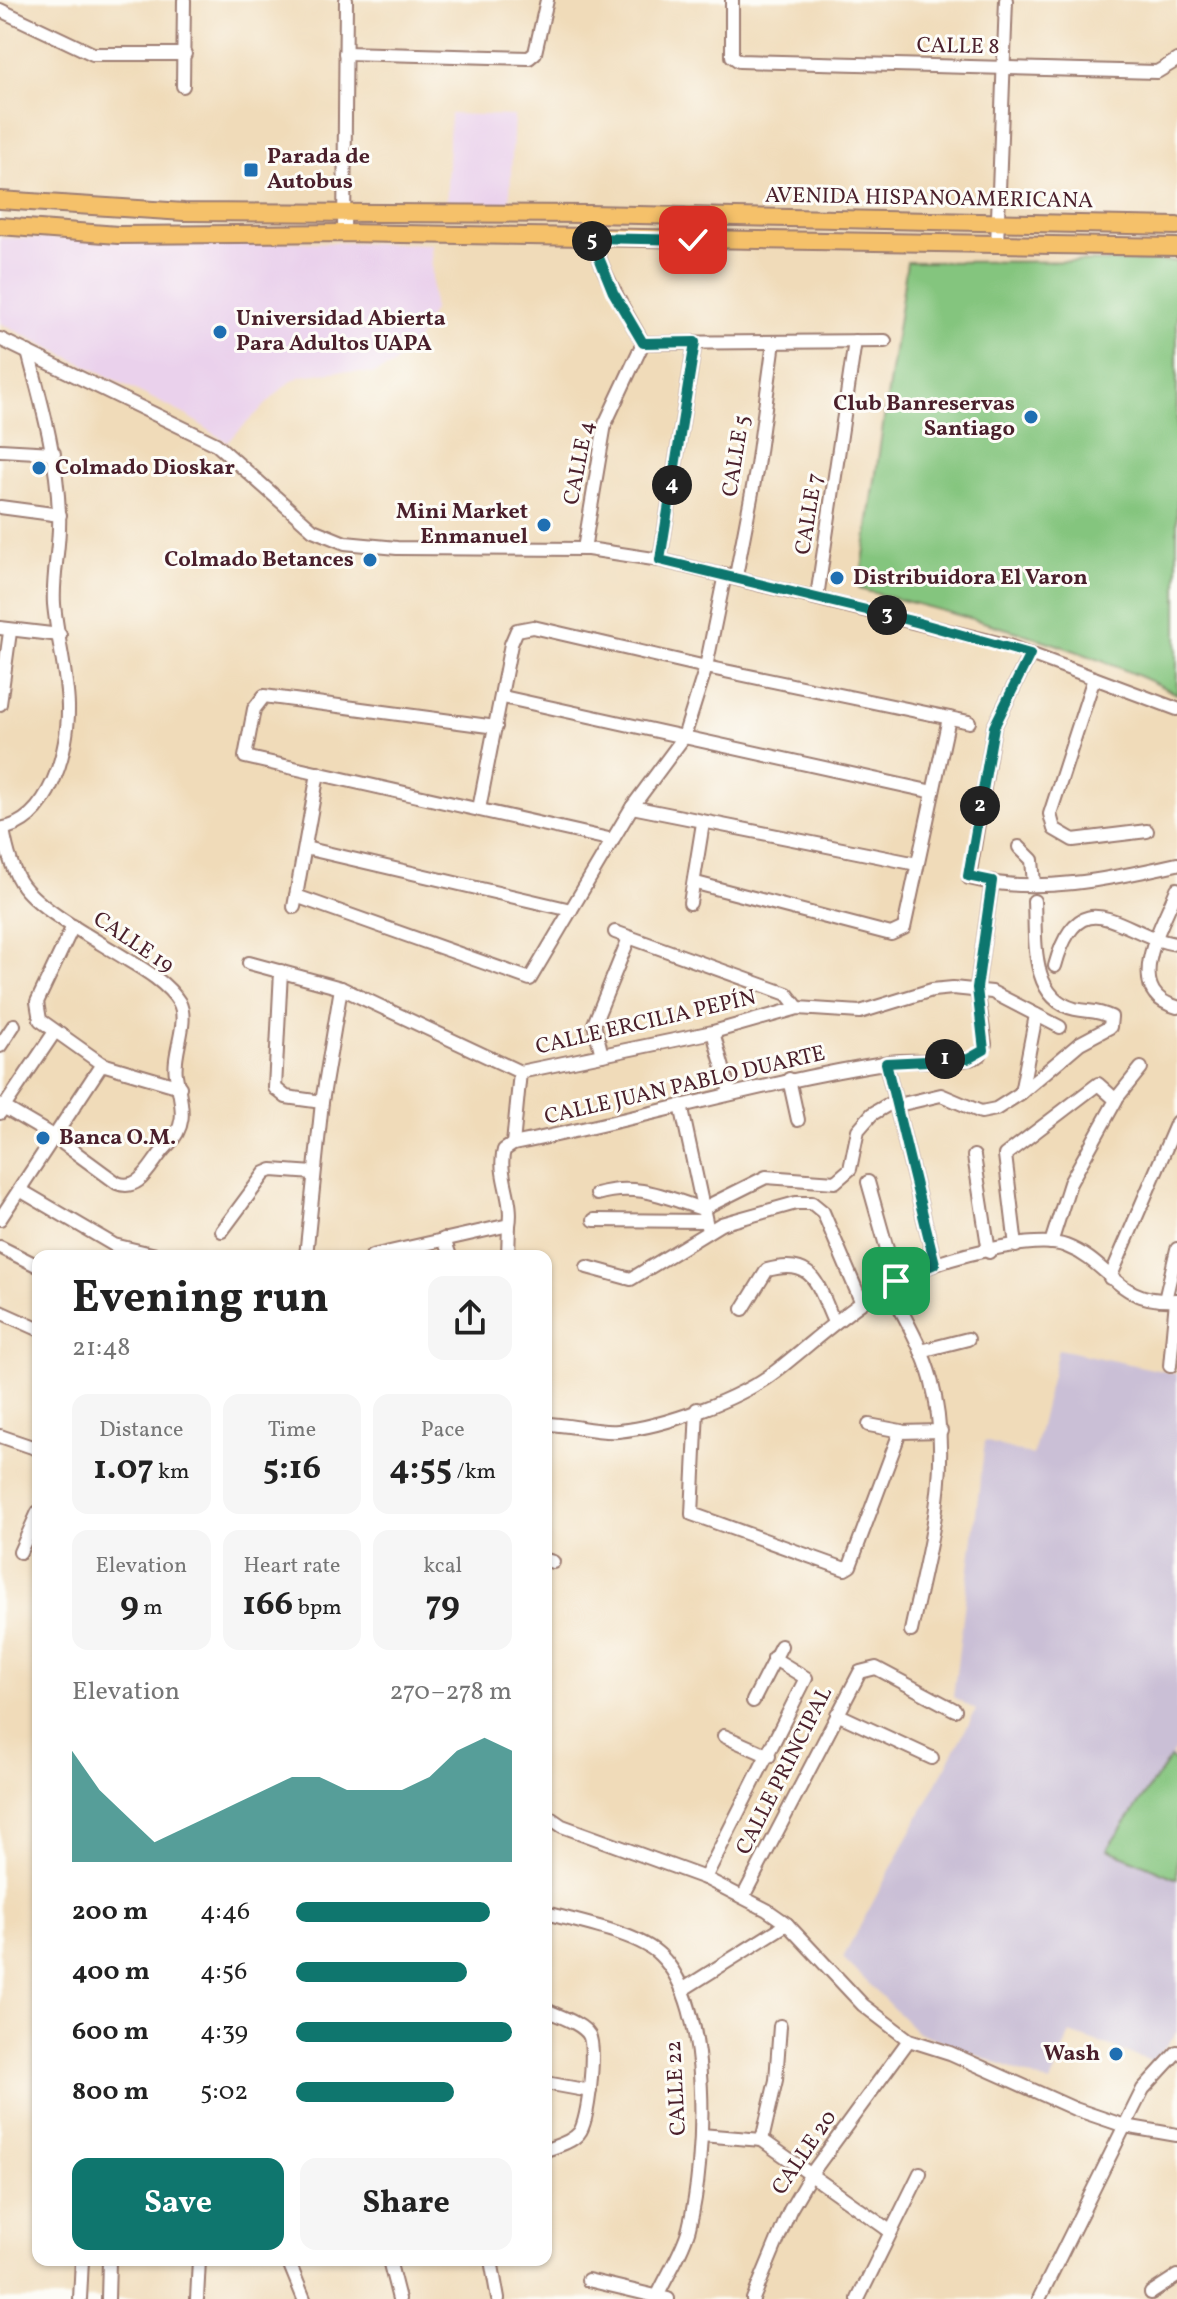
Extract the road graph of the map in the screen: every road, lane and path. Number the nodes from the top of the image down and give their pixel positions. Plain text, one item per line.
1 (184, 0) edge
2 (346, 0) edge
3 (547, 0) edge
4 (732, 0) edge
5 (1006, 0) edge
6 (0, 10) edge
7 (345, 53) junction
8 (185, 54) junction
9 (1177, 60) edge
10 (1004, 68) junction
11 (183, 86) dead end
12 (0, 200) edge
13 (343, 212) junction
14 (589, 214) junction
15 (997, 222) junction
16 (0, 226) edge
17 (1177, 226) edge
18 (344, 233) junction
19 (591, 238) junction
20 (997, 245) junction
21 (1177, 247) edge
22 (1, 341) edge
23 (855, 341) junction
24 (885, 341) dead end
25 (695, 342) junction
26 (774, 342) junction
27 (643, 343) junction
28 (28, 352) junction
29 (0, 450) edge
30 (54, 453) junction
31 (0, 507) edge
32 (60, 515) junction
33 (584, 549) junction
34 (660, 560) junction
35 (730, 575) junction
36 (817, 597) junction
37 (5, 630) edge
38 (60, 635) junction
39 (1030, 654) junction
40 (706, 667) junction
41 (1094, 678) junction
42 (503, 697) junction
43 (0, 704) edge
44 (1177, 709) edge
45 (949, 718) junction
46 (969, 722) dead end
47 (496, 727) junction
48 (684, 737) junction
49 (318, 773) junction
50 (933, 792) junction
51 (632, 807) junction
52 (479, 809) junction
53 (703, 823) junction
54 (2, 829) edge
55 (1147, 831) dead end
56 (613, 840) junction
57 (1019, 847) dead end
58 (305, 848) junction
59 (917, 864) junction
60 (1177, 864) edge
61 (992, 881) junction
62 (696, 883) junction
63 (1034, 884) junction
64 (1177, 889) edge
65 (1034, 901) dead end
66 (690, 903) dead end
67 (571, 910) junction
68 (73, 926) junction
69 (615, 932) dead end
70 (629, 938) junction
71 (1036, 942) junction
72 (1156, 942) junction
73 (1177, 944) edge
74 (1061, 945) junction
75 (249, 963) dead end
76 (1055, 966) dead end
77 (281, 971) junction
78 (341, 988) junction
79 (977, 988) junction
80 (1177, 1007) edge
81 (798, 1008) junction
82 (1036, 1015) junction
83 (14, 1025) dead end
84 (1060, 1027) dead end
85 (713, 1032) junction
86 (54, 1033) junction
87 (0, 1046) edge
88 (602, 1055) junction
89 (886, 1063) junction
90 (102, 1064) junction
91 (1141, 1068) dead end
92 (520, 1072) junction
93 (789, 1079) junction
94 (180, 1087) junction
95 (730, 1093) junction
96 (1021, 1093) junction
97 (1116, 1099) junction
98 (322, 1102) junction
99 (897, 1103) junction
100 (681, 1105) junction
101 (1, 1108) edge
102 (798, 1120) dead end
103 (1177, 1122) edge
104 (53, 1136) junction
105 (1174, 1136) edge
106 (513, 1144) junction
107 (974, 1156) dead end
108 (314, 1173) junction
109 (868, 1182) dead end
110 (20, 1190) junction
111 (597, 1194) dead end
112 (0, 1219) edge
113 (594, 1220) dead end
114 (705, 1220) junction
115 (509, 1225) junction
116 (222, 1231) dead end
117 (444, 1239) junction
118 (1051, 1243) junction
119 (1016, 1246) junction
120 (0, 1247) edge
121 (1177, 1249) edge
122 (135, 1250) edge
123 (307, 1250) edge
124 (406, 1250) edge
125 (448, 1250) edge
126 (508, 1250) edge
127 (989, 1252) junction
128 (32, 1263) edge
129 (935, 1264) junction
130 (587, 1267) dead end
131 (1110, 1278) junction
132 (892, 1283) junction
133 (1173, 1300) edge
134 (861, 1301) junction
135 (743, 1309) dead end
136 (0, 1312) edge
137 (834, 1322) junction
138 (32, 1326) edge
139 (968, 1339) dead end
140 (921, 1351) junction
141 (1170, 1366) dead end
142 (697, 1409) junction
143 (552, 1425) edge
144 (869, 1425) dead end
145 (901, 1431) junction
146 (941, 1431) junction
147 (0, 1436) edge
148 (32, 1447) edge
149 (32, 1525) edge
150 (20, 1552) dead end
151 (911, 1631) dead end
152 (781, 1646) dead end
153 (773, 1658) junction
154 (753, 1701) dead end
155 (955, 1710) dead end
156 (837, 1714) junction
157 (724, 1736) dead end
158 (769, 1756) junction
159 (932, 1758) dead end
160 (552, 1819) edge
161 (705, 1878) junction
162 (743, 1897) junction
163 (552, 1915) edge
164 (787, 1924) junction
165 (682, 1990) junction
166 (552, 2013) edge
167 (780, 2026) dead end
168 (909, 2040) junction
169 (1177, 2052) edge
170 (552, 2084) edge
171 (590, 2091) junction
172 (1125, 2126) junction
173 (701, 2135) junction
174 (1177, 2135) edge
175 (762, 2140) junction
176 (552, 2147) edge
177 (920, 2173) dead end
178 (811, 2174) junction
179 (890, 2231) junction
180 (82, 2266) edge
181 (109, 2266) edge
182 (199, 2266) edge
183 (290, 2266) edge
184 (391, 2266) edge
185 (492, 2266) edge
186 (1177, 2276) edge
187 (588, 2280) dead end
188 (1151, 2293) dead end
189 (663, 2297) edge
190 (80, 2299) edge
191 (108, 2299) edge
192 (197, 2299) edge
193 (304, 2299) edge
194 (399, 2299) edge
195 (498, 2299) edge
196 (753, 2299) edge
197 (858, 2299) edge
198 (1039, 2299) edge

1 - 8 street
2 - 7 street
3 - 7 street
4 - 10 street, CALLE 8
5 - 10 street
6 - 8 street
7 - 13 street
8 - 11 street
9 - 10 street, CALLE 8
10 - 15 street
12 - 13 main road, AVENIDA HISPANOAMERICANA
13 - 14 main road, AVENIDA HISPANOAMERICANA
13 - 18 street
14 - 15 main road, AVENIDA HISPANOAMERICANA
14 - 19 street
15 - 17 main road, AVENIDA HISPANOAMERICANA
15 - 20 street
16 - 18 main road, AVENIDA HISPANOAMERICANA
18 - 19 main road, AVENIDA HISPANOAMERICANA
19 - 20 main road, AVENIDA HISPANOAMERICANA
19 - 27 street
20 - 21 main road, AVENIDA HISPANOAMERICANA
22 - 28 street
23 - 24 street
23 - 26 street
23 - 36 street, CALLE 7
25 - 26 street
25 - 27 street
25 - 34 street
26 - 35 street, CALLE 5
27 - 33 street, CALLE 4
28 - 30 street
28 - 33 street
29 - 30 street
30 - 32 street
31 - 32 street
32 - 38 street
33 - 34 street
34 - 35 street
35 - 36 street
35 - 40 street, CALLE 5
36 - 39 street
37 - 38 street
37 - 43 street
38 - 54 street
39 - 41 street
39 - 61 street
40 - 42 street
40 - 45 street
40 - 48 street, CALLE 5
41 - 44 street
41 - 55 street
42 - 47 street
42 - 48 street
45 - 46 street
45 - 50 street
47 - 49 street
47 - 52 street
48 - 50 street
48 - 51 street, CALLE 5
49 - 52 street
49 - 58 street
50 - 59 street
51 - 53 street
51 - 56 street, CALLE 5
52 - 56 street
53 - 59 street
53 - 62 street
54 - 68 street, CALLE 19
56 - 67 street, CALLE 5
57 - 63 street
58 - 67 street
58 - 67 street, CALLE 5
59 - 62 street
60 - 63 street
61 - 63 street
61 - 79 street
62 - 66 street
64 - 72 street
65 - 71 street
68 - 86 street
68 - 94 street, CALLE 19
69 - 70 street
70 - 81 street
70 - 88 street
71 - 74 street
71 - 96 street
72 - 73 street
72 - 74 street
72 - 80 street
74 - 76 street
75 - 77 street, CALLE ERCILIA PEPÍN
77 - 78 street, CALLE ERCILIA PEPÍN
77 - 98 street
78 - 92 street, CALLE ERCILIA PEPÍN
78 - 98 street
79 - 81 street, CALLE ERCILIA PEPÍN
79 - 82 street, CALLE ERCILIA PEPÍN
79 - 89 street, CALLE JUAN PABLO DUARTE
81 - 85 street, CALLE ERCILIA PEPÍN
82 - 84 street, CALLE ERCILIA PEPÍN
82 - 96 street
83 - 87 street
85 - 88 street, CALLE ERCILIA PEPÍN
85 - 95 street
86 - 90 street
86 - 101 street
88 - 92 street, CALLE ERCILIA PEPÍN
89 - 93 street, CALLE JUAN PABLO DUARTE
89 - 99 street
90 - 94 street
90 - 104 street
91 - 97 street
92 - 106 street
93 - 95 street, CALLE JUAN PABLO DUARTE
93 - 102 street
94 - 104 street, CALLE 19
95 - 100 street, CALLE JUAN PABLO DUARTE
96 - 99 street
97 - 118 street
97 - 119 street
98 - 108 street
99 - 114 street
99 - 129 street
100 - 106 street, CALLE JUAN PABLO DUARTE
100 - 114 street
101 - 104 street
103 - 105 street
104 - 110 street
105 - 131 street
106 - 115 street
107 - 127 street
108 - 116 street
108 - 123 street
109 - 132 street
110 - 112 street
110 - 122 street
111 - 114 street
113 - 114 street
114 - 130 street
114 - 134 street
115 - 117 street
115 - 126 street
117 - 124 street
117 - 125 street
118 - 119 street
118 - 131 street
119 - 127 street
120 - 128 street
121 - 133 street
127 - 129 street
129 - 132 street
131 - 133 street
132 - 134 street
132 - 140 street
133 - 141 street
134 - 137 street
135 - 137 street
136 - 138 street
137 - 142 street
139 - 140 street
140 - 146 street
142 - 143 street
142 - 145 street
144 - 145 street
145 - 146 street
146 - 151 street
147 - 148 street
149 - 150 street
152 - 153 street
153 - 154 street
153 - 158 street
155 - 156 street, CALLE PRINCIPAL
156 - 159 street
156 - 162 street, CALLE PRINCIPAL
157 - 158 street
158 - 161 street
160 - 161 street
161 - 162 street
162 - 164 street
163 - 165 street, CALLE 22
164 - 165 street
164 - 168 street
165 - 173 street, CALLE 22
166 - 171 street
167 - 175 street
168 - 172 street
168 - 178 street, CALLE 20
169 - 172 street
170 - 171 street
171 - 176 street
172 - 174 street
172 - 198 street
173 - 175 street
173 - 189 street, CALLE 22
175 - 178 street
177 - 179 street
178 - 179 street
178 - 196 street, CALLE 20
179 - 197 street
180 - 190 street
181 - 191 street
182 - 192 street
183 - 193 street
184 - 194 street
185 - 195 street
186 - 188 street
187 - 189 street

